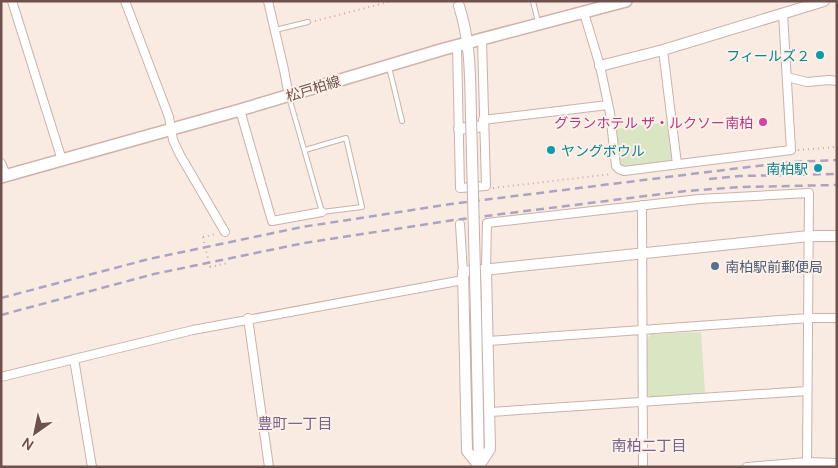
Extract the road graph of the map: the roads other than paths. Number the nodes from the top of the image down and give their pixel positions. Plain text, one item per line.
1 (12, 1) edge
2 (125, 1) edge
3 (268, 1) edge
4 (534, 1) edge
5 (626, 1) edge
6 (824, 1) edge
7 (458, 4) edge
8 (603, 4) edge
9 (584, 13) junction
10 (783, 14) junction
11 (308, 22) road end
12 (539, 25) junction
13 (275, 30) junction
14 (482, 39) junction
15 (463, 44) junction
16 (664, 50) junction
17 (388, 65) junction
18 (600, 66) junction
19 (787, 77) junction
20 (837, 80) edge
21 (289, 96) junction
22 (608, 105) junction
23 (240, 110) junction
24 (402, 121) dead end
25 (483, 123) junction
26 (459, 129) junction
27 (171, 130) junction
28 (305, 150) junction
29 (62, 160) junction
30 (1, 163) edge
31 (677, 164) junction
32 (4, 176) edge
33 (642, 205) junction
34 (322, 212) junction
35 (460, 224) dead end
36 (225, 232) road end
37 (809, 236) junction
38 (837, 236) edge
39 (642, 254) junction
40 (486, 270) junction
41 (463, 276) junction
42 (248, 318) junction
43 (809, 318) junction
44 (837, 318) edge
45 (643, 331) junction
46 (488, 341) junction
47 (74, 359) junction
48 (1, 377) edge
49 (807, 391) junction
50 (644, 402) junction
51 (490, 412) junction
52 (837, 463) edge
53 (807, 465) edge
54 (479, 466) edge
55 (92, 467) edge
56 (270, 467) edge
57 (643, 467) edge
58 (747, 467) edge

1 - 29 street
2 - 27 street
3 - 13 street
4 - 12 lane
5 - 8 main road, 松戸柏線
6 - 10 street
7 - 15 street
8 - 9 main road, 松戸柏線
9 - 12 main road, 松戸柏線
9 - 18 street
10 - 16 street
10 - 19 street
11 - 13 lane
12 - 14 main road, 松戸柏線
13 - 21 street
14 - 15 main road, 松戸柏線
14 - 25 street
15 - 17 main road, 松戸柏線
15 - 26 street
15 - 54 street, bridge
16 - 18 street
16 - 31 street
17 - 21 main road, 松戸柏線
17 - 24 lane
18 - 22 street
19 - 20 street
19 - 31 street
21 - 23 main road, 松戸柏線
21 - 28 lane
22 - 25 street
22 - 31 street
23 - 27 main road, 松戸柏線
23 - 34 street
25 - 26 street
25 - 26 street
27 - 29 main road, 松戸柏線
27 - 36 street
28 - 34 lane
28 - 34 lane
29 - 32 main road, 松戸柏線
30 - 32 street
33 - 37 street
33 - 39 street
33 - 40 street
35 - 41 street
37 - 38 street
37 - 39 street
37 - 43 street
39 - 40 street
39 - 45 street
40 - 41 street
40 - 46 street
41 - 42 street
41 - 54 street
42 - 47 street
42 - 56 street
43 - 44 street
43 - 45 street
43 - 49 street
45 - 46 street
45 - 50 street
46 - 51 street
47 - 48 street
47 - 55 street
49 - 50 street
49 - 53 street
50 - 51 street
50 - 57 street
51 - 54 street
52 - 53 street
53 - 58 street

